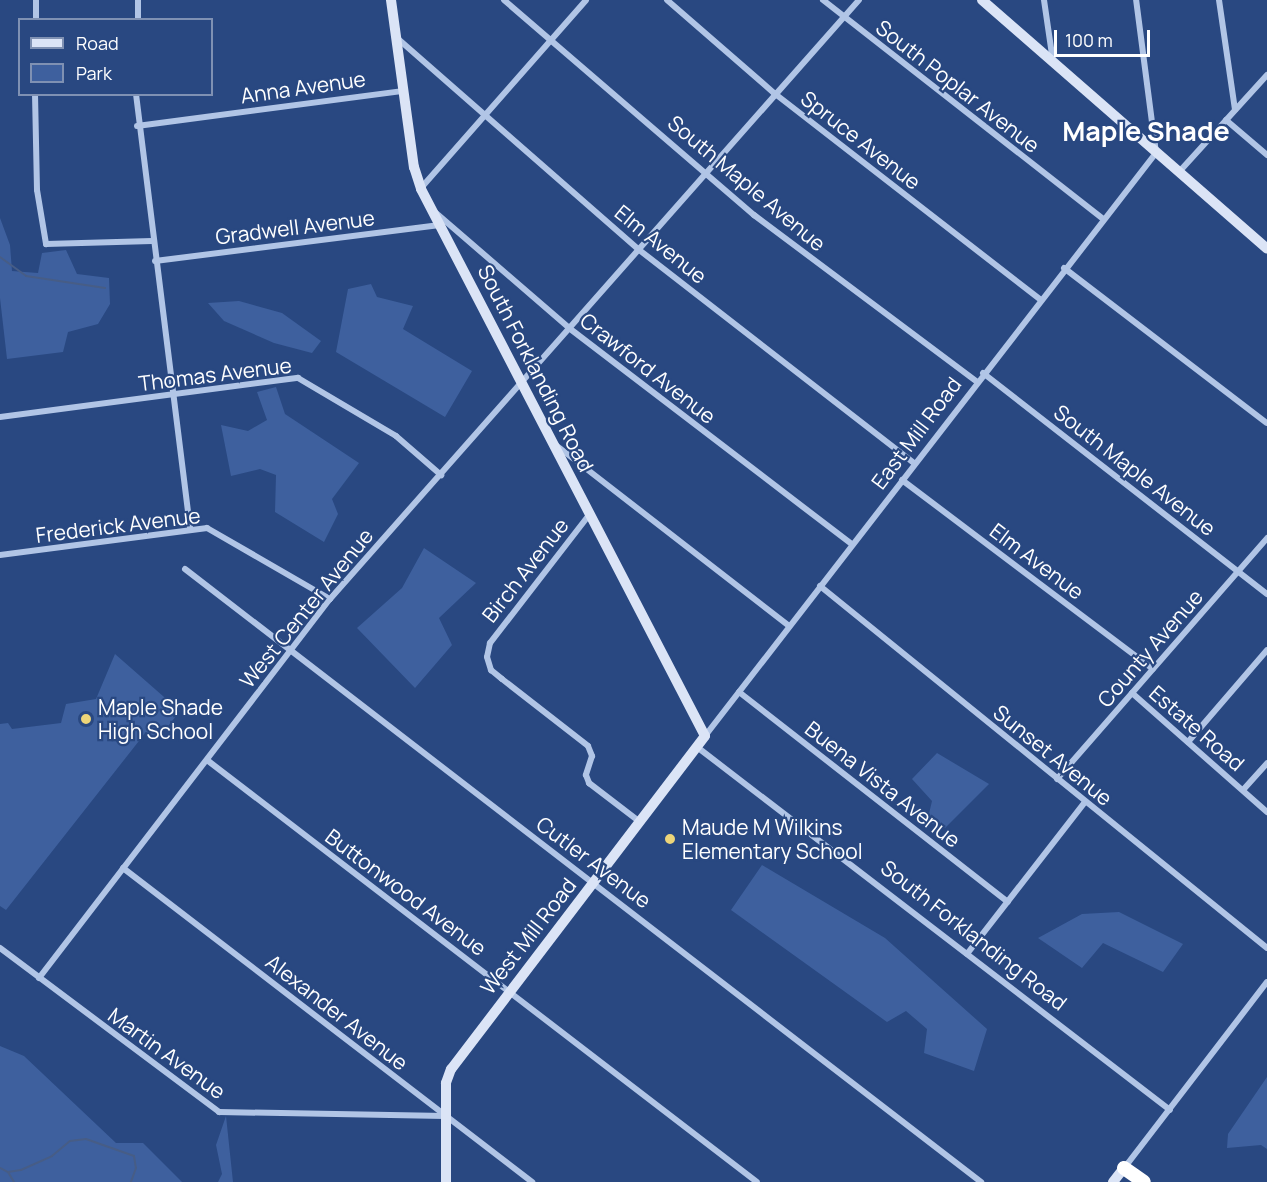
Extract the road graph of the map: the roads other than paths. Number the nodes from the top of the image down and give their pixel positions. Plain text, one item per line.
1 (36, 0) edge
2 (138, 0) edge
3 (391, 0) edge
4 (504, 0) edge
5 (586, 0) edge
6 (667, 0) edge
7 (823, 0) edge
8 (859, 0) edge
9 (982, 0) edge
10 (1044, 0) edge
11 (1136, 0) edge
12 (1219, 0) edge
13 (36, 18) edge
14 (138, 18) edge
15 (843, 18) junction
16 (396, 38) junction
17 (553, 39) junction
18 (1054, 63) junction
19 (1267, 75) edge
20 (402, 91) junction
21 (774, 93) junction
22 (35, 96) edge
23 (136, 96) edge
24 (1235, 110) junction
25 (487, 117) junction
26 (1226, 120) junction
27 (137, 126) junction
28 (1156, 153) junction
29 (1267, 155) edge
30 (706, 172) junction
31 (1179, 172) junction
32 (421, 189) junction
33 (431, 209) junction
34 (1103, 219) junction
35 (440, 225) junction
36 (152, 241) junction
37 (638, 249) junction
38 (1267, 249) edge
39 (155, 261) junction
40 (1064, 268) junction
41 (1040, 299) junction
42 (569, 328) junction
43 (983, 373) junction
44 (976, 381) junction
45 (522, 382) junction
46 (172, 395) junction
47 (0, 417) edge
48 (1267, 423) edge
49 (552, 441) junction
50 (914, 463) junction
51 (441, 475) junction
52 (902, 480) junction
53 (589, 515) junction
54 (190, 529) junction
55 (1267, 538) edge
56 (852, 544) junction
57 (0, 555) edge
58 (185, 569) dead end
59 (1238, 572) junction
60 (820, 586) junction
61 (1267, 594) edge
62 (330, 599) junction
63 (789, 626) junction
64 (291, 650) junction
65 (1267, 650) edge
66 (1153, 669) junction
67 (739, 692) junction
68 (1132, 693) junction
69 (705, 736) junction
70 (1188, 742) junction
71 (697, 747) junction
72 (207, 759) junction
73 (1267, 763) edge
74 (1057, 779) junction
75 (1243, 790) junction
76 (1085, 802) junction
77 (1267, 812) edge
78 (640, 822) junction
79 (123, 868) junction
80 (594, 883) junction
81 (1008, 902) junction
82 (0, 948) edge
83 (1267, 948) edge
84 (967, 954) junction
85 (39, 978) junction
86 (1267, 982) edge
87 (510, 992) junction
88 (1170, 1110) junction
89 (446, 1116) junction
90 (1124, 1168) junction
91 (446, 1182) edge
92 (532, 1182) edge
93 (757, 1182) edge
94 (981, 1182) edge
95 (1113, 1182) edge
96 (1144, 1182) edge

1 - 13 street
2 - 14 street
3 - 16 street, South Forklanding Road
4 - 17 street, South Maple Avenue
5 - 17 street
6 - 21 street, Spruce Avenue
7 - 15 street, South Poplar Avenue
8 - 15 street, West Center Avenue
9 - 18 street
10 - 18 street
11 - 28 street
12 - 24 street
15 - 21 street, West Center Avenue
15 - 34 street, South Poplar Avenue
16 - 20 street, South Forklanding Road
16 - 25 street, Elm Avenue
17 - 25 street
17 - 30 street, South Maple Avenue
18 - 28 street
19 - 24 street
20 - 27 street, Anna Avenue
20 - 32 street, South Forklanding Road
21 - 30 street, West Center Avenue
21 - 41 street, Spruce Avenue
22 - 36 street
23 - 27 street
24 - 26 street
25 - 32 street
25 - 37 street, Elm Avenue
26 - 29 street
26 - 31 street
27 - 36 street
28 - 31 street
28 - 34 street, East Mill Road
30 - 37 street, West Center Avenue
30 - 44 street, South Maple Avenue
31 - 38 street
32 - 33 street, South Forklanding Road
33 - 35 street, South Forklanding Road
33 - 42 street, Crawford Avenue
34 - 40 street, East Mill Road
35 - 39 street, Gradwell Avenue
35 - 45 street, South Forklanding Road
36 - 39 street
37 - 42 street, West Center Avenue
37 - 50 street, Elm Avenue
39 - 46 street
40 - 41 street, East Mill Road
40 - 48 street
41 - 43 street, East Mill Road
42 - 45 street, West Center Avenue
42 - 56 street, Crawford Avenue
43 - 44 street, East Mill Road
43 - 59 street, South Maple Avenue
44 - 50 street, East Mill Road
45 - 49 street, South Forklanding Road
45 - 51 street, West Center Avenue
46 - 47 street, Thomas Avenue
46 - 51 street, Thomas Avenue
46 - 54 street
49 - 53 street, South Forklanding Road
49 - 63 street
50 - 52 street, East Mill Road
51 - 62 street, West Center Avenue
52 - 56 street, East Mill Road
52 - 66 street, Elm Avenue
53 - 69 street, South Forklanding Road
53 - 78 street, Birch Avenue
54 - 57 street, Frederick Avenue
54 - 62 street, Frederick Avenue
55 - 59 street, County Avenue
56 - 60 street, East Mill Road
58 - 64 street, Cutler Avenue
59 - 61 street, South Maple Avenue
59 - 66 street, County Avenue
60 - 63 street, East Mill Road
60 - 74 street, Sunset Avenue
62 - 64 street, West Center Avenue
63 - 67 street, East Mill Road
64 - 72 street, West Center Avenue
64 - 80 street, Cutler Avenue
65 - 70 street
66 - 68 street, County Avenue
67 - 69 street, East Mill Road
67 - 81 street, Buena Vista Avenue
68 - 70 street, Estate Road
68 - 74 street, County Avenue
69 - 71 street, West Mill Road
70 - 75 street, Estate Road
71 - 78 street, West Mill Road
71 - 84 street, South Forklanding Road
72 - 79 street, West Center Avenue
72 - 87 street, Buttonwood Avenue
73 - 75 street
74 - 76 street, Sunset Avenue
75 - 77 street, Estate Road
76 - 81 street
76 - 83 street, Sunset Avenue
78 - 80 street, West Mill Road
79 - 85 street, West Center Avenue
79 - 89 street, Alexander Avenue
80 - 87 street, West Mill Road
80 - 94 street, Cutler Avenue
81 - 84 street
82 - 85 street, Martin Avenue
84 - 88 street, South Forklanding Road
85 - 89 street, Martin Avenue
86 - 88 street
87 - 89 street, West Mill Road
87 - 93 street, Buttonwood Avenue
88 - 90 street
89 - 91 street, West Mill Road
89 - 92 street, Alexander Avenue
90 - 95 street
90 - 96 highway

